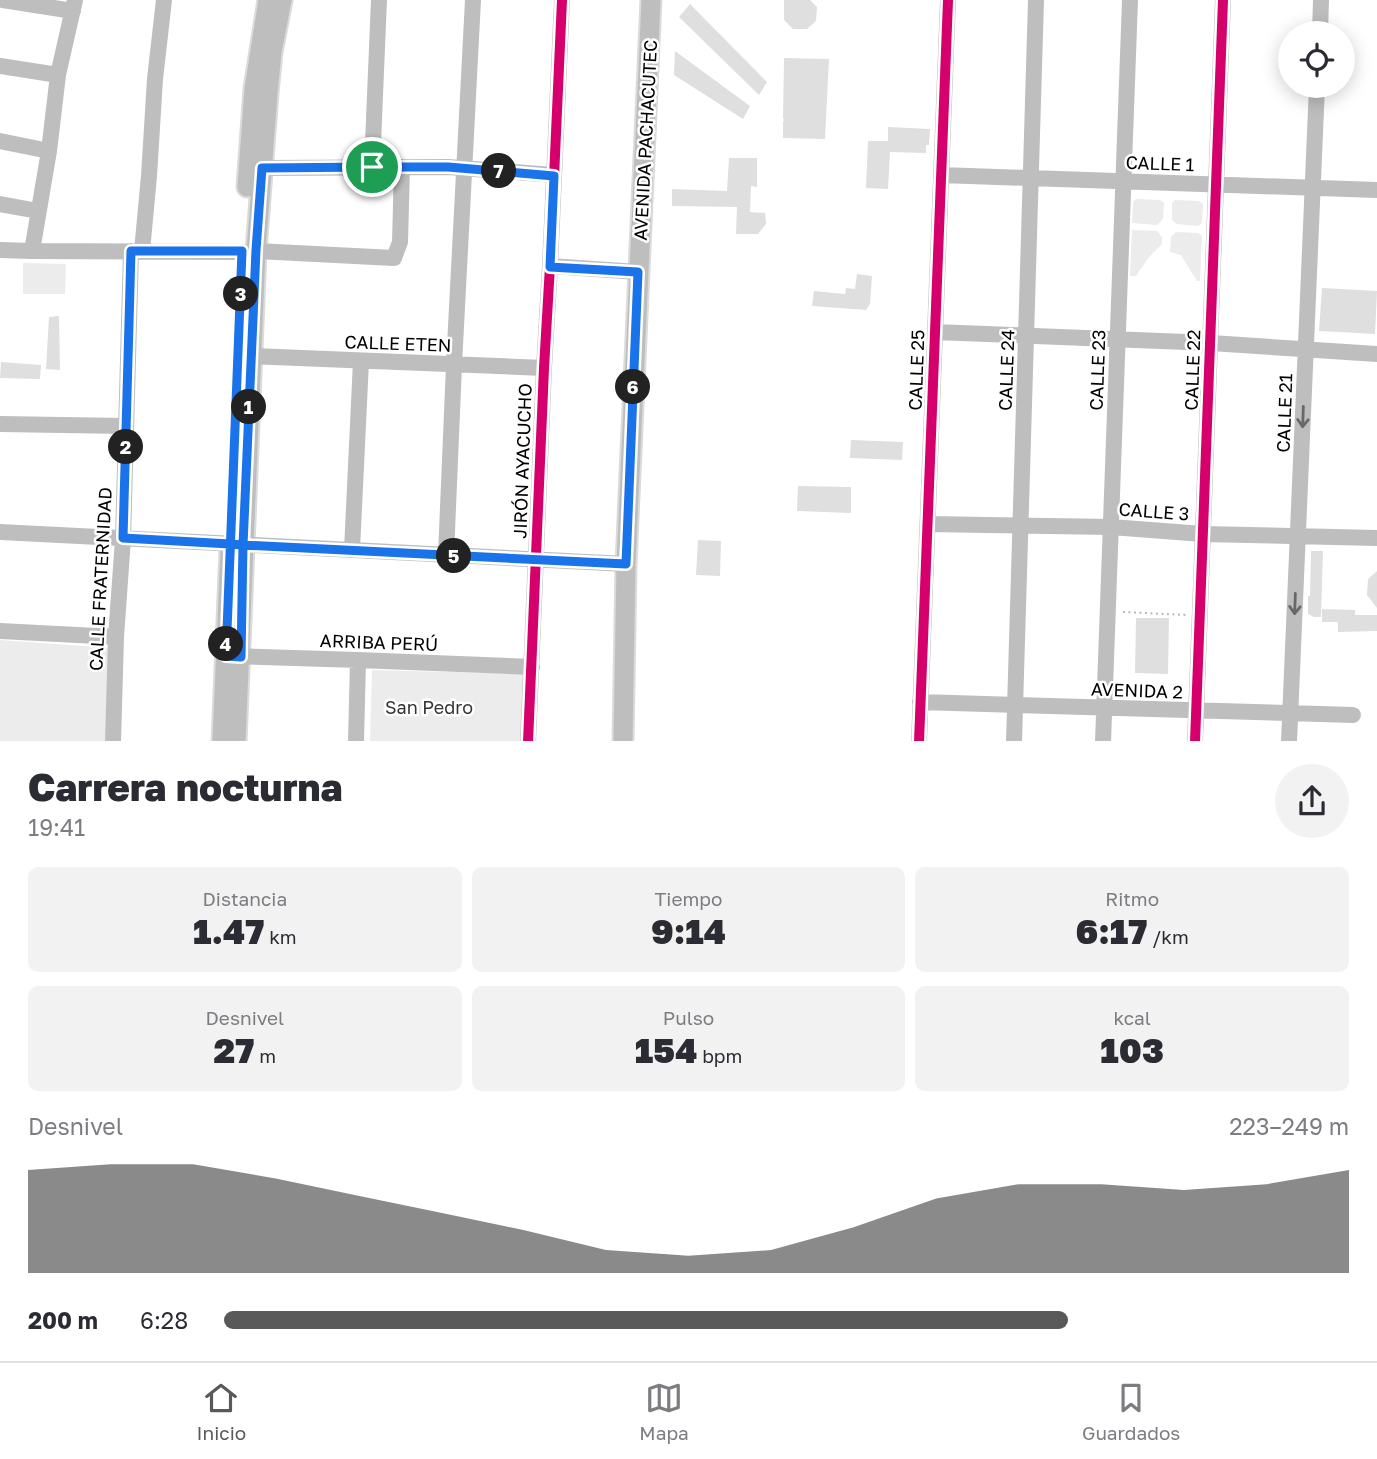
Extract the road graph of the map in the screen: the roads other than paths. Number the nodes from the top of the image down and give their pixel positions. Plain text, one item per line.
1 (4, 0) edge
2 (164, 0) edge
3 (268, 0) edge
4 (282, 0) edge
5 (379, 0) edge
6 (473, 0) edge
7 (562, 0) edge
8 (652, 0) edge
9 (948, 0) edge
10 (1036, 0) edge
11 (1130, 0) edge
12 (1223, 0) edge
13 (1321, 0) edge
14 (74, 5) edge
15 (1320, 21) edge
16 (0, 66) edge
17 (58, 75) junction
18 (1317, 98) edge
19 (0, 141) edge
20 (48, 151) junction
21 (372, 167) junction
22 (402, 167) junction
23 (262, 168) junction
24 (464, 168) junction
25 (554, 176) junction
26 (941, 176) junction
27 (1031, 178) junction
28 (1124, 181) junction
29 (1216, 184) junction
30 (1313, 188) junction
31 (1377, 190) edge
32 (0, 204) edge
33 (38, 211) junction
34 (0, 250) edge
35 (32, 251) junction
36 (137, 251) junction
37 (249, 251) junction
38 (550, 267) junction
39 (638, 272) junction
40 (935, 332) junction
41 (1026, 336) junction
42 (1118, 339) junction
43 (1211, 343) junction
44 (1306, 349) junction
45 (1377, 354) edge
46 (251, 356) junction
47 (361, 361) junction
48 (454, 365) junction
49 (544, 368) junction
50 (0, 424) edge
51 (126, 426) junction
52 (928, 524) junction
53 (1020, 526) junction
54 (1111, 527) junction
55 (0, 532) edge
56 (1203, 534) junction
57 (1298, 536) junction
58 (123, 538) junction
59 (1377, 538) edge
60 (237, 544) junction
61 (352, 550) junction
62 (446, 555) junction
63 (536, 560) junction
64 (626, 564) junction
65 (0, 631) edge
66 (116, 637) junction
67 (233, 657) junction
68 (358, 660) junction
69 (532, 667) junction
70 (920, 702) junction
71 (1015, 705) junction
72 (1104, 708) junction
73 (1196, 711) junction
74 (1290, 714) junction
75 (1353, 715) dead end
76 (113, 741) edge
77 (222, 741) edge
78 (236, 741) edge
79 (356, 741) edge
80 (528, 741) edge
81 (623, 741) edge
82 (919, 741) edge
83 (1014, 741) edge
84 (1103, 741) edge
85 (1195, 741) edge
86 (1289, 741) edge

1 - 14 street
2 - 36 street, CALLE FRATERNIDAD
3 - 37 main road
4 - 23 main road
5 - 21 street
6 - 24 street
7 - 25 street, JIRÓN AYACUCHO
8 - 39 main road, AVENIDA PACHACUTEC
9 - 26 street, CALLE 25
10 - 27 street, CALLE 24
11 - 28 street, CALLE 23
12 - 29 street, CALLE 22
13 - 15 street
14 - 17 street
16 - 17 street
17 - 20 street
18 - 30 street, CALLE 21
19 - 20 street
20 - 33 street
21 - 22 street
21 - 23 street
22 - 24 street
22 - 37 street
23 - 37 main road
24 - 25 street
24 - 48 street
25 - 38 street, JIRÓN AYACUCHO
26 - 27 street, CALLE 1
26 - 40 street, CALLE 25
27 - 28 street, CALLE 1
27 - 41 street, CALLE 24
28 - 29 street, CALLE 1
28 - 42 street, CALLE 23
29 - 30 street, CALLE 1
29 - 43 street, CALLE 22
30 - 31 street, CALLE 1
30 - 44 street, CALLE 21
32 - 33 street
33 - 35 street
34 - 35 street
35 - 36 street
36 - 37 street
36 - 51 street, CALLE FRATERNIDAD
37 - 46 main road
37 - 60 main road
38 - 39 street
38 - 49 street, JIRÓN AYACUCHO
39 - 64 main road, AVENIDA PACHACUTEC
40 - 41 street
40 - 52 street, CALLE 25
41 - 42 street
41 - 53 street, CALLE 24
42 - 43 street
42 - 54 street, CALLE 23
43 - 44 street
43 - 56 street, CALLE 22
44 - 45 street
44 -> 57 street, CALLE 21
46 - 47 street, CALLE ETEN
46 - 60 main road
47 - 48 street, CALLE ETEN
47 - 61 street
48 - 49 street, CALLE ETEN
48 - 62 street
49 - 63 street, JIRÓN AYACUCHO
50 - 51 street
51 - 58 street, CALLE FRATERNIDAD
52 - 53 street, CALLE 3
52 - 70 street, CALLE 25
53 - 54 street, CALLE 3
53 - 71 street, CALLE 24
54 - 56 street, CALLE 3
54 - 72 street, CALLE 23
55 - 58 street
56 - 57 street, CALLE 3
56 - 73 street, CALLE 22
57 - 59 street, CALLE 3
57 -> 74 street, CALLE 21
58 - 60 street
58 - 66 street, CALLE FRATERNIDAD
60 - 61 street
60 - 67 main road
61 - 62 street
62 - 63 street
63 - 64 street
63 - 69 street, JIRÓN AYACUCHO
64 - 81 main road, AVENIDA PACHACUTEC
65 - 66 street
66 - 76 street, CALLE FRATERNIDAD
67 - 68 street, ARRIBA PERÚ
67 - 77 main road
67 - 78 main road
68 - 69 street, ARRIBA PERÚ
68 - 79 street
69 - 80 street, JIRÓN AYACUCHO
70 - 71 street, AVENIDA 2
70 - 82 street, CALLE 25
71 - 72 street, AVENIDA 2
71 - 83 street, CALLE 24
72 - 73 street, AVENIDA 2
72 - 84 street, CALLE 23
73 - 74 street, AVENIDA 2
73 - 85 street, CALLE 22
74 - 75 street, AVENIDA 2
74 - 86 street, CALLE 21

